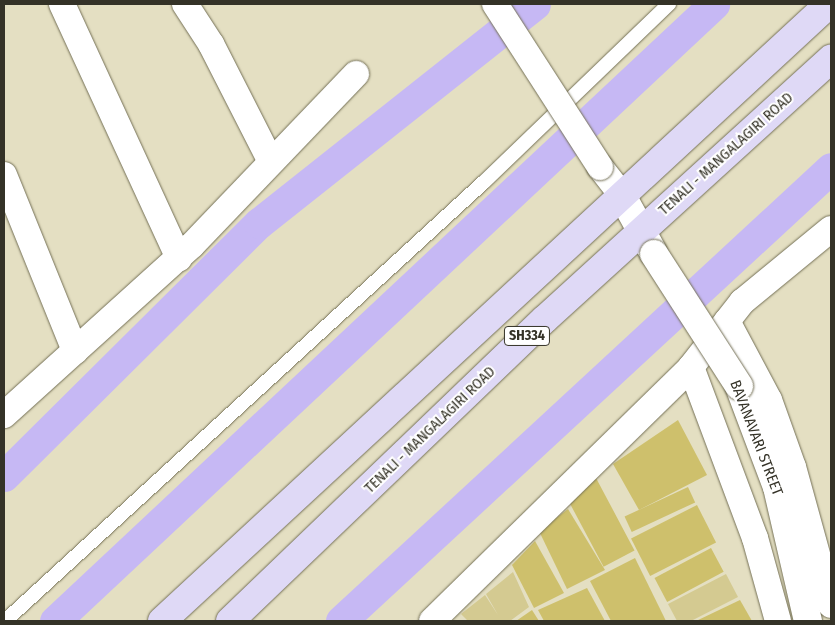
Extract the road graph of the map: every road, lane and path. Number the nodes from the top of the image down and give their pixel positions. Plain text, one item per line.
1 (62, 4) edge
2 (185, 4) edge
3 (495, 4) edge
4 (669, 4) edge
5 (830, 4) edge
6 (831, 59) edge
7 (356, 74) dead end
8 (270, 160) junction
9 (4, 175) edge
10 (622, 194) junction
11 (831, 229) edge
12 (647, 242) junction
13 (179, 258) junction
14 (727, 322) junction
15 (75, 351) junction
16 (692, 367) junction
17 (4, 415) edge
18 (831, 605) edge
19 (447, 616) edge
20 (5, 621) edge
21 (162, 621) edge
22 (230, 621) edge
23 (778, 621) edge
24 (808, 621) edge

1 - 13 street
2 - 8 street
3 - 10 street, bridge
4 - 20 lane
5 - 10 main road, SH334
6 - 12 main road, TENALI - MANGALAGIRI ROAD / SH334
7 - 8 street
8 - 13 street
9 - 15 street
10 - 12 main road, BAVANAVARI STREET
10 - 21 main road, SH334
11 - 14 street
12 - 22 main road, TENALI - MANGALAGIRI ROAD / SH334
12 - 24 main road, BAVANAVARI STREET, bridge
13 - 15 street
14 - 16 street
14 - 18 street
15 - 17 street
16 - 19 street
16 - 23 street

